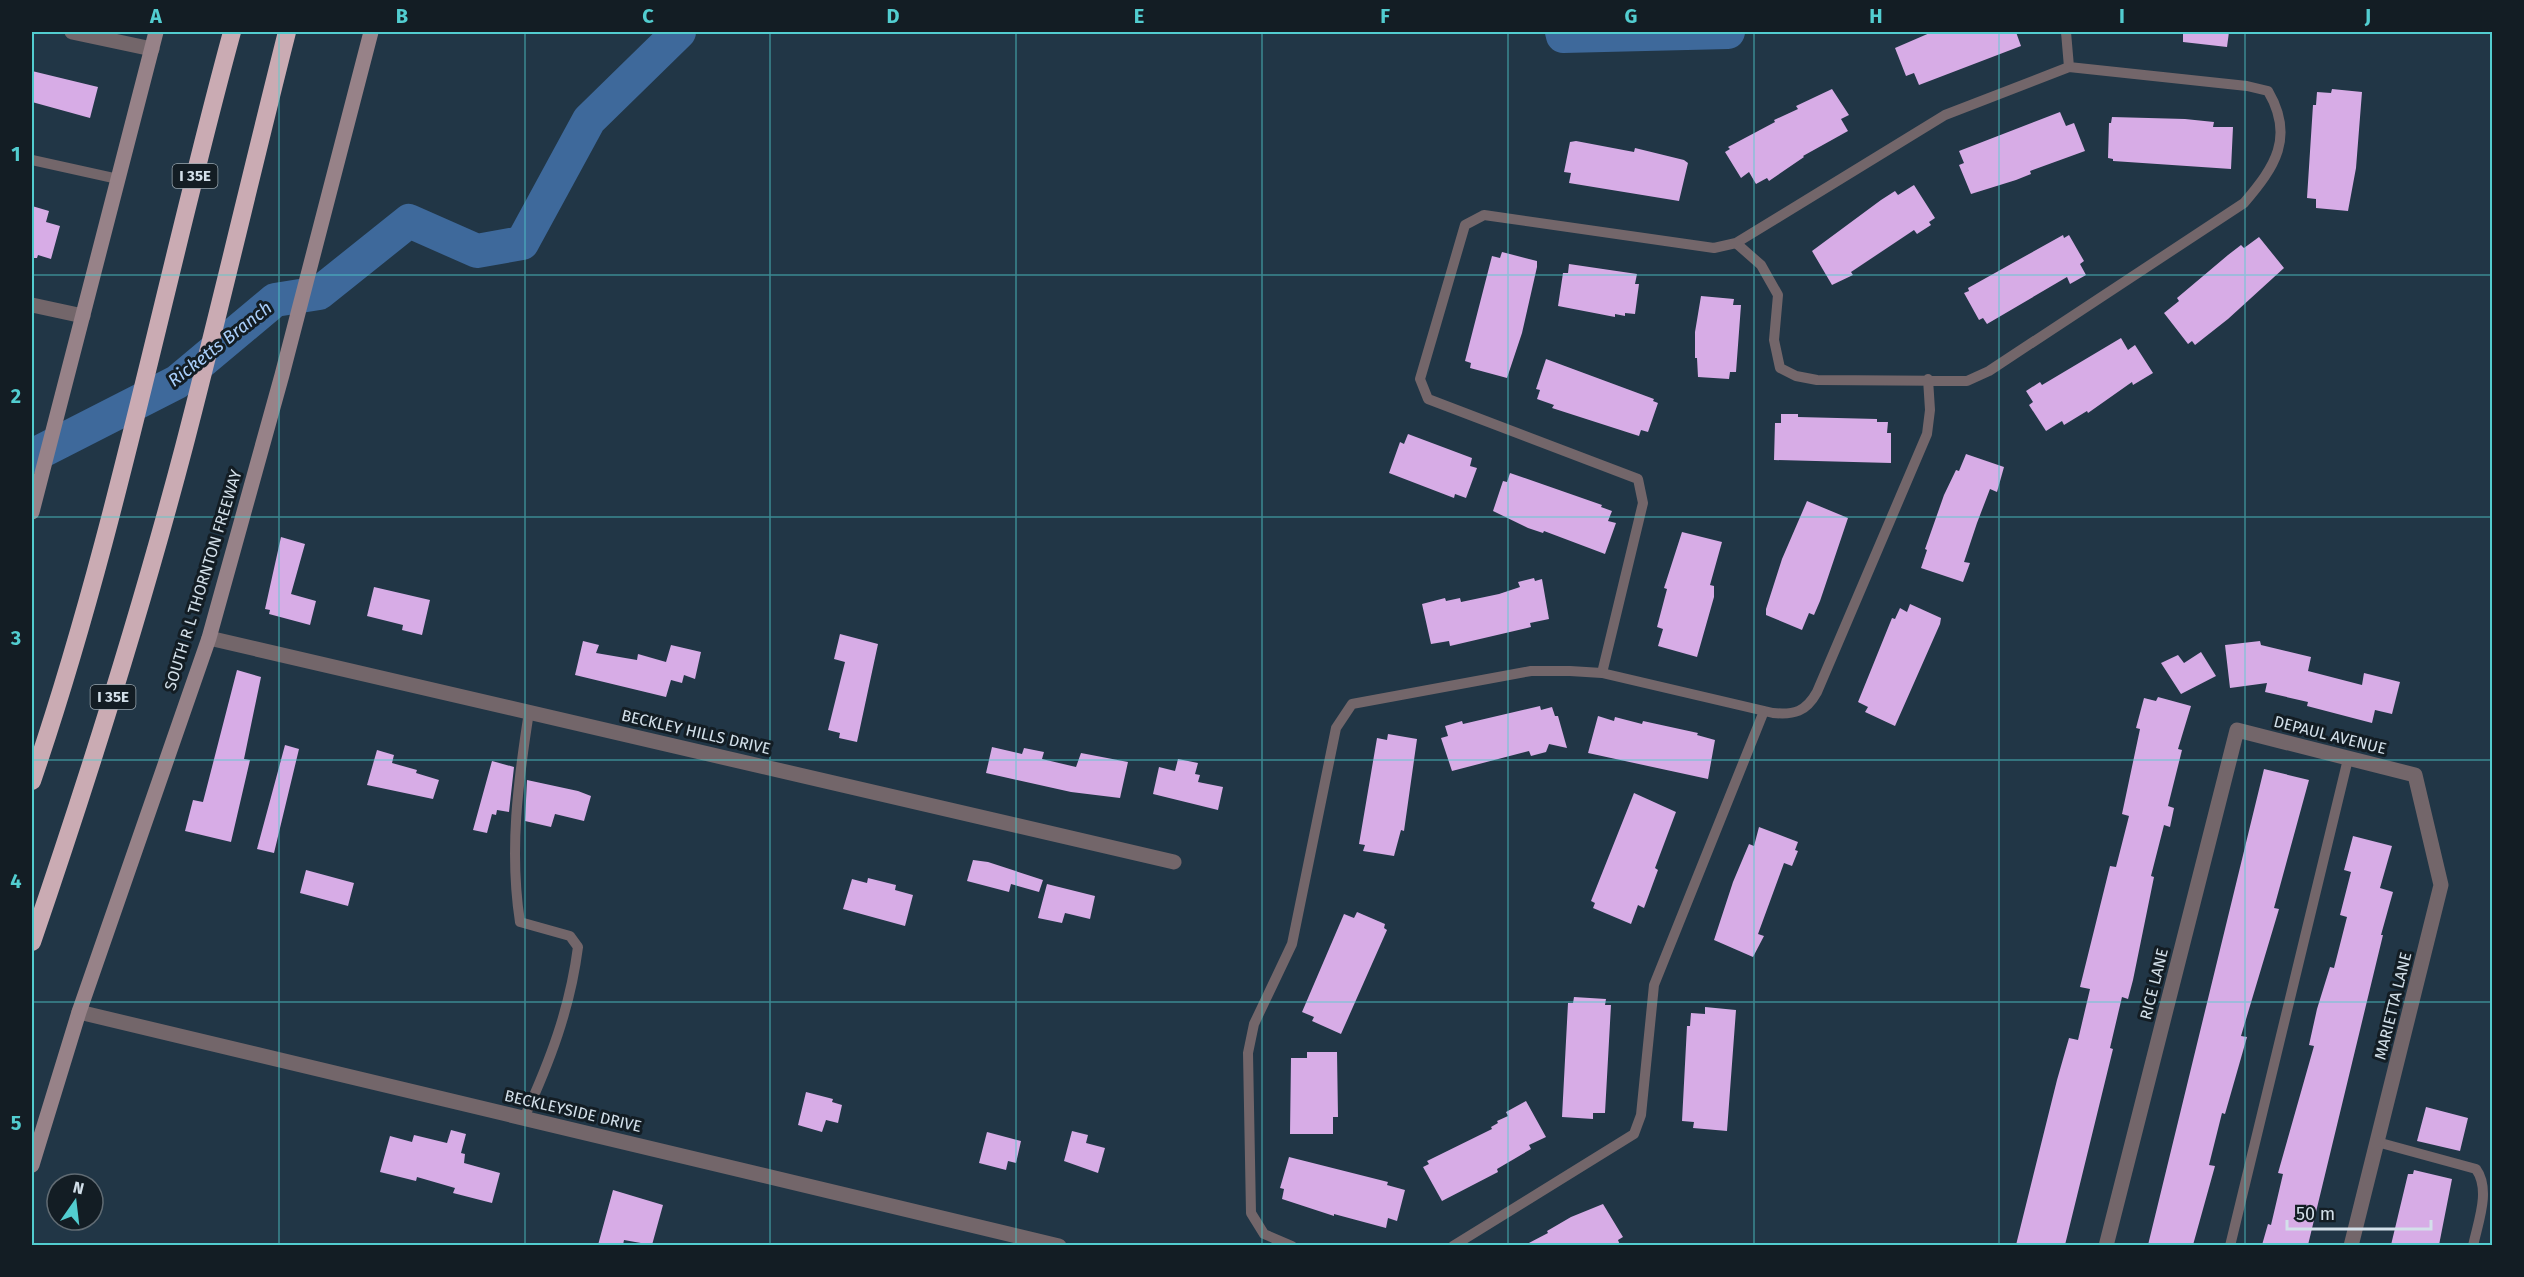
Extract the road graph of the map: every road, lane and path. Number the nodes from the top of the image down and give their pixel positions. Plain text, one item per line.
1 (72, 32) edge
2 (156, 32) edge
3 (229, 32) edge
4 (287, 32) edge
5 (371, 32) edge
6 (2066, 32) edge
7 (152, 49) junction
8 (2069, 67) junction
9 (32, 160) edge
10 (118, 179) junction
11 (1736, 243) junction
12 (32, 305) edge
13 (83, 316) junction
14 (1928, 379) junction
15 (32, 512) edge
16 (209, 638) junction
17 (1602, 673) junction
18 (1764, 711) junction
19 (529, 712) junction
20 (2237, 730) joint
21 (2348, 759) junction
22 (2415, 775) joint
23 (32, 781) edge
24 (1174, 862) dead end
25 (32, 942) edge
26 (79, 1012) junction
27 (524, 1118) junction
28 (2377, 1142) junction
29 (32, 1165) edge
30 (1059, 1245) edge
31 (1292, 1245) edge
32 (1453, 1245) edge
33 (2106, 1245) edge
34 (2230, 1245) edge
35 (2351, 1245) edge
36 (2473, 1245) edge

1 - 7 street
2 - 7 main road
3 - 23 highway, I 35E
4 - 25 highway, I 35E
5 - 16 main road, SOUTH R L THORNTON FREEWAY
6 - 8 lane
7 - 10 main road
8 - 11 lane
8 - 14 lane
9 - 10 lane
10 - 13 main road
11 - 14 lane
11 - 17 lane
12 - 13 street
13 - 15 main road
14 - 18 lane
16 - 19 street, BECKLEY HILLS DRIVE
16 - 26 main road, SOUTH R L THORNTON FREEWAY
17 - 18 lane
17 - 31 lane
18 - 32 lane
19 - 24 street, BECKLEY HILLS DRIVE
19 - 27 lane
20 - 21 street, DEPAUL AVENUE
20 - 33 street, RICE LANE
21 - 22 street, DEPAUL AVENUE
21 - 34 lane
22 - 28 street, MARIETTA LANE
26 - 27 street, BECKLEYSIDE DRIVE
26 - 29 main road, SOUTH R L THORNTON FREEWAY
27 - 30 street, BECKLEYSIDE DRIVE
28 - 35 street, MARIETTA LANE
28 - 36 lane

